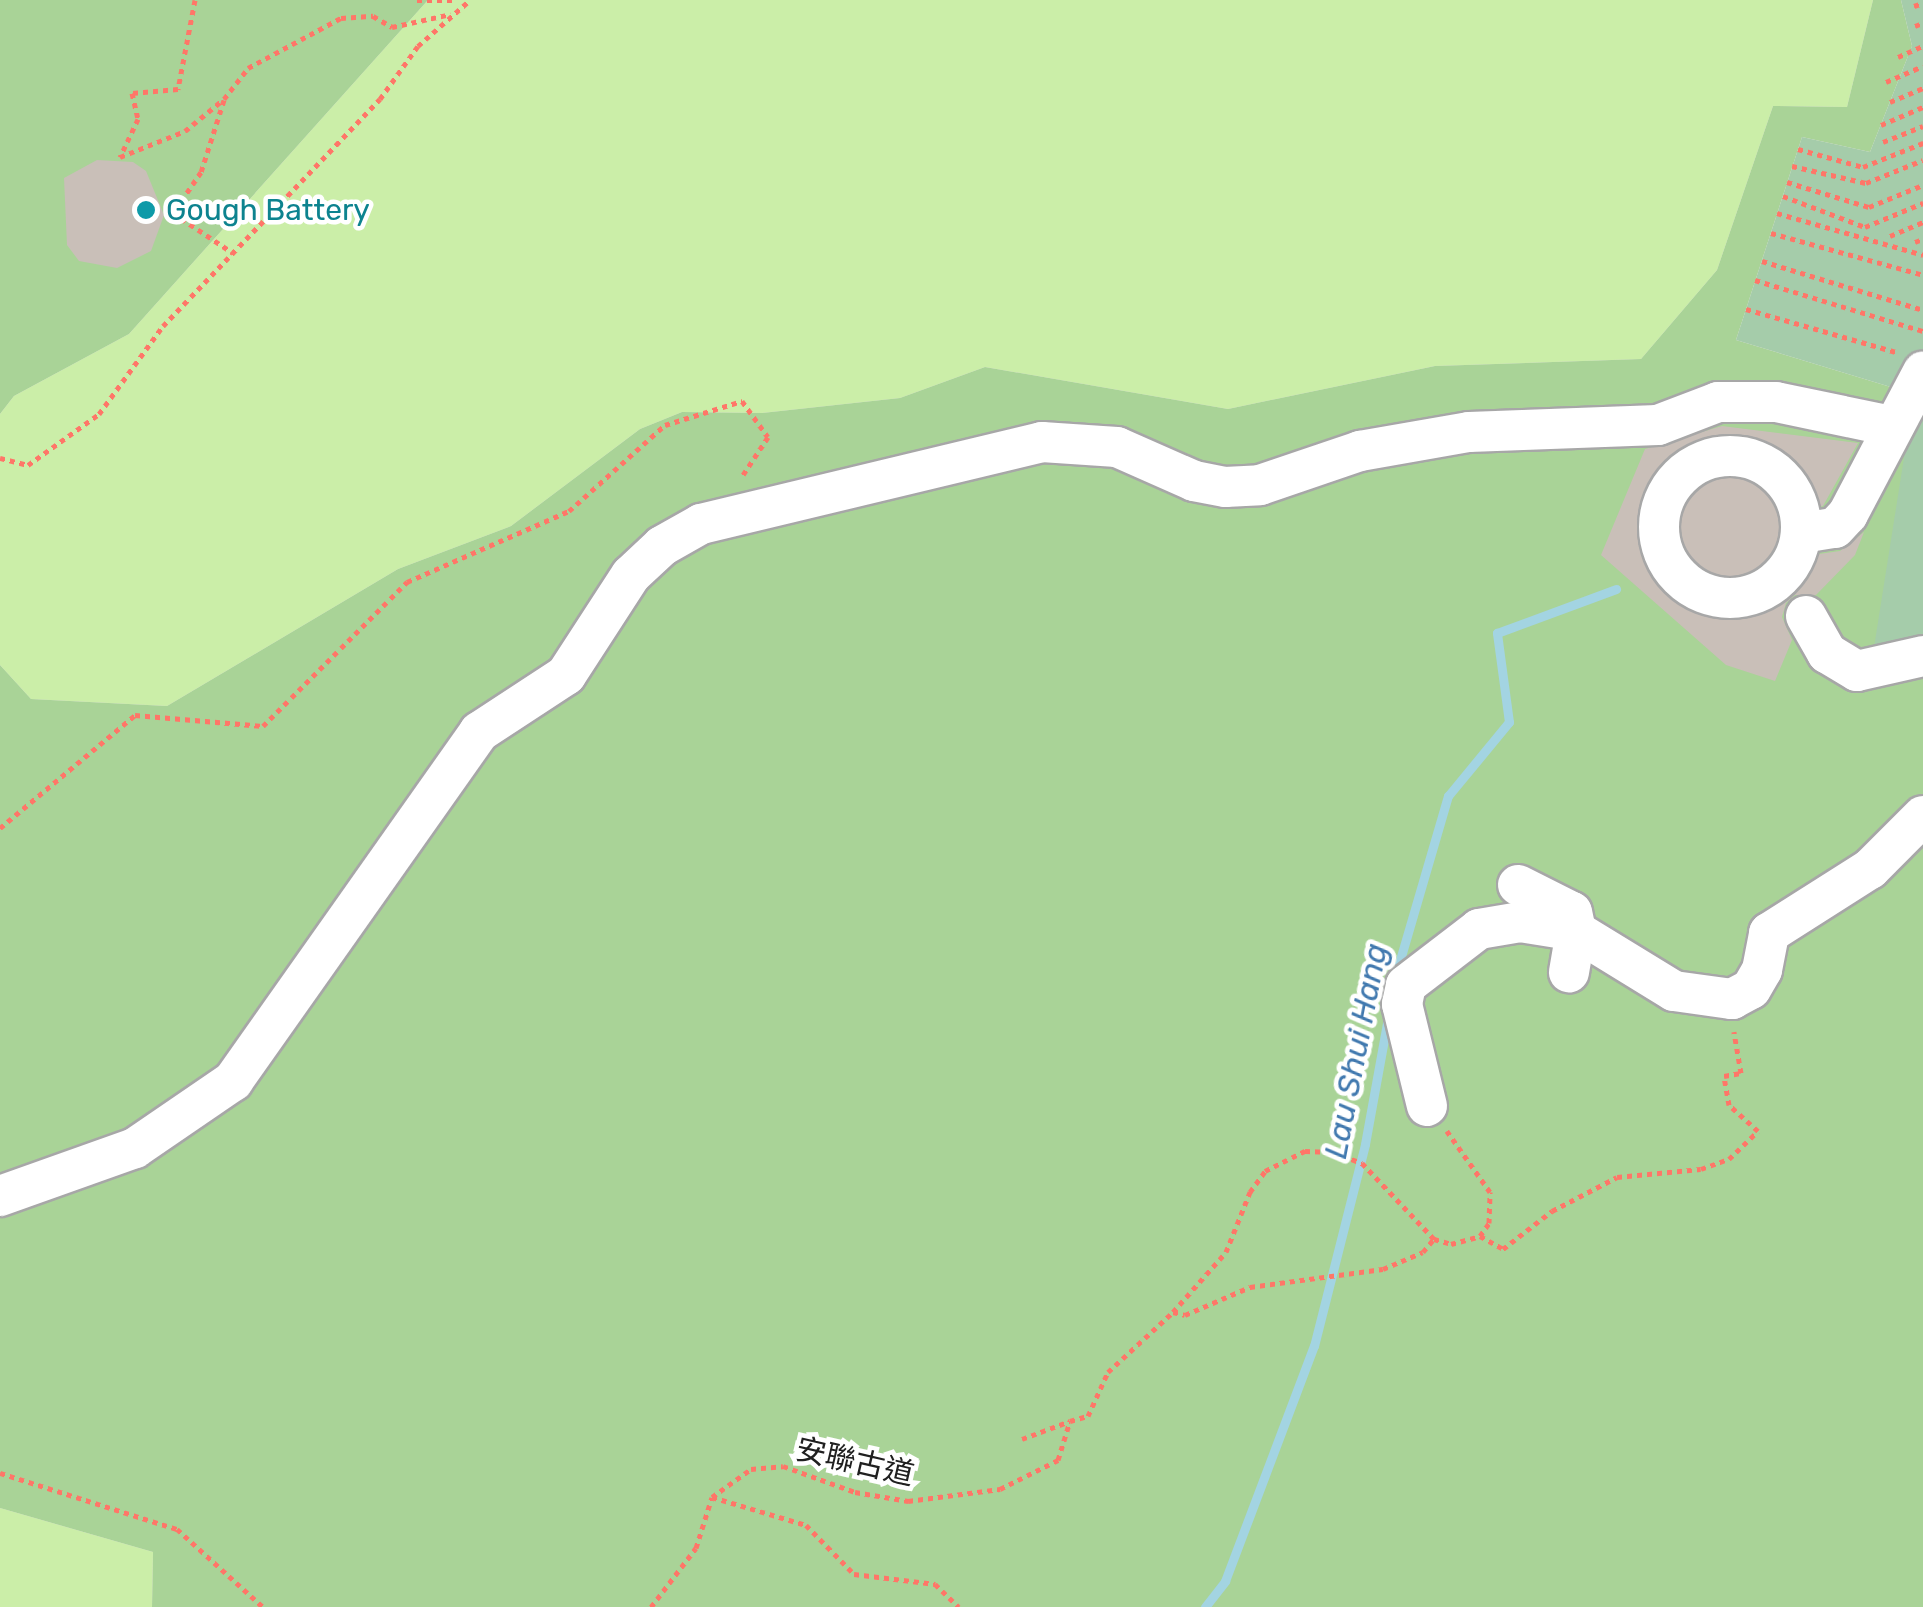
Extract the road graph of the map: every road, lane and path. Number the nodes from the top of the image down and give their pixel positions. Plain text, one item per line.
1 (195, 0) edge
2 (417, 0) edge
3 (452, 0) edge
4 (470, 0) edge
5 (1923, 3) edge
6 (1914, 6) dead end
7 (455, 13) junction
8 (1923, 23) edge
9 (1915, 26) dead end
10 (1923, 46) edge
11 (1898, 56) dead end
12 (1923, 66) edge
13 (1886, 82) dead end
14 (1923, 88) edge
15 (224, 99) junction
16 (1890, 102) dead end
17 (1923, 107) edge
18 (1881, 124) dead end
19 (1923, 126) edge
20 (1883, 142) dead end
21 (1923, 143) edge
22 (1798, 149) dead end
23 (1923, 160) edge
24 (1792, 166) dead end
25 (1787, 182) dead end
26 (1923, 184) edge
27 (1783, 196) dead end
28 (1923, 203) edge
29 (1777, 213) dead end
30 (1923, 222) edge
31 (1771, 232) dead end
32 (1890, 236) dead end
33 (233, 253) junction
34 (1923, 255) edge
35 (1762, 261) dead end
36 (1923, 275) edge
37 (1756, 280) dead end
38 (1746, 309) dead end
39 (1923, 310) edge
40 (1923, 331) edge
41 (1914, 364) edge
42 (1891, 426) junction
43 (0, 458) edge
44 (727, 491) dead end
45 (1802, 533) dead end
46 (1806, 616) dead end
47 (1923, 656) edge
48 (1923, 816) edge
49 (0, 828) edge
50 (1518, 885) dead end
51 (1576, 931) junction
52 (1569, 972) dead end
53 (1732, 999) junction
54 (1427, 1106) joint
55 (0, 1196) edge
56 (1480, 1236) junction
57 (1434, 1238) junction
58 (1172, 1312) junction
59 (1070, 1421) junction
60 (1022, 1438) dead end
61 (0, 1472) edge
62 (712, 1497) junction
63 (263, 1607) edge
64 (650, 1607) edge
65 (959, 1607) edge

1 - 15 path
2 - 3 path
4 - 7 path
5 - 6 path
7 - 15 path
7 - 33 path
8 - 9 path
10 - 11 path
12 - 13 path
14 - 16 path
15 - 33 path
17 - 18 path
19 - 20 path
21 - 22 path
23 - 24 path
25 - 26 path
27 - 28 path
29 - 34 path
30 - 32 path
31 - 36 path
33 - 43 path
35 - 39 path
37 - 40 path
38 - 41 path
41 - 42 street
42 - 45 street
42 - 55 street
44 - 49 path
46 - 47 street
48 - 53 street
50 - 51 street
51 - 52 street
51 - 53 street
51 - 54 street
53 - 56 path
54 - 56 path
56 - 57 path
57 - 58 path, 安聯古道
57 - 58 path
58 - 59 path, 安聯古道
59 - 60 path
59 - 62 path, 安聯古道
61 - 63 path
62 - 64 path
62 - 65 path

